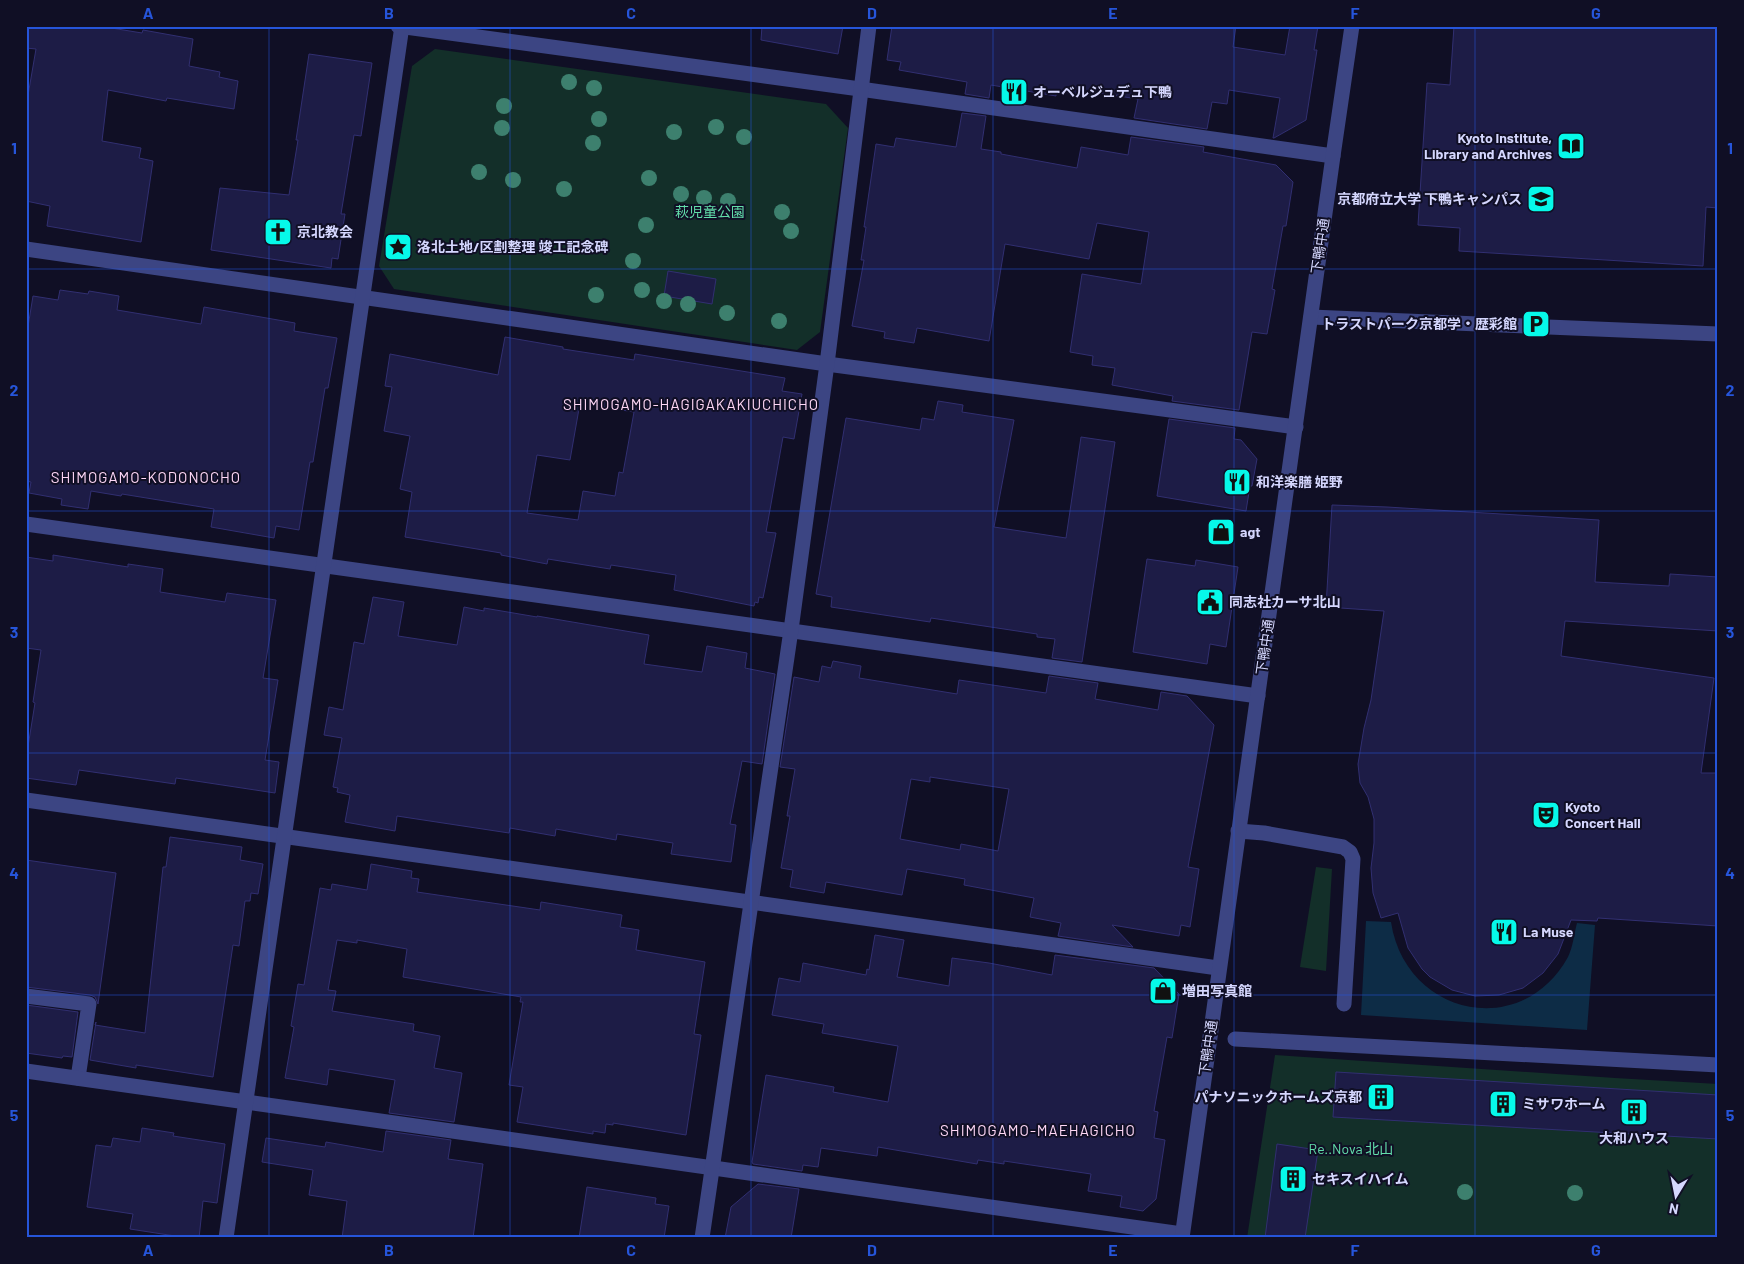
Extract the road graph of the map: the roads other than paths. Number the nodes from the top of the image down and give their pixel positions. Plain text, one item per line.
1 (401, 26) edge
2 (869, 26) edge
3 (1352, 26) edge
4 (860, 89) junction
5 (1332, 156) junction
6 (26, 249) edge
7 (363, 297) junction
8 (1310, 317) junction
9 (1718, 334) edge
10 (827, 364) junction
11 (1296, 428) junction
12 (26, 524) edge
13 (324, 565) junction
14 (791, 630) junction
15 (1258, 696) junction
16 (26, 800) edge
17 (1238, 831) junction
18 (285, 836) junction
19 (751, 902) junction
20 (1218, 968) junction
21 (26, 996) edge
22 (1344, 1004) dead end
23 (1235, 1039) dead end
24 (1718, 1065) edge
25 (26, 1071) edge
26 (78, 1078) junction
27 (246, 1102) junction
28 (712, 1168) junction
29 (1182, 1236) edge
30 (226, 1238) edge
31 (702, 1238) edge

1 - 4 street
1 - 7 street
2 - 4 street
3 - 5 street, 下鴨中通
4 - 5 street
4 - 10 street
5 - 8 street, 下鴨中通
6 - 7 street
7 - 10 street
7 - 13 street
8 - 9 street
8 - 11 street, 下鴨中通
10 - 11 street
10 - 14 street
11 - 15 street, 下鴨中通
12 - 13 street
13 - 14 street
13 - 18 street
14 - 15 street
14 - 19 street
15 - 17 street, 下鴨中通
16 - 18 street
17 - 20 street, 下鴨中通
17 - 22 street
18 - 19 street
18 - 27 street
19 - 20 street
19 - 28 street
20 - 29 street, 下鴨中通
21 - 26 street
23 - 24 street
25 - 26 street
26 - 27 street
27 - 28 street
27 - 30 street
28 - 29 street
28 - 31 street

